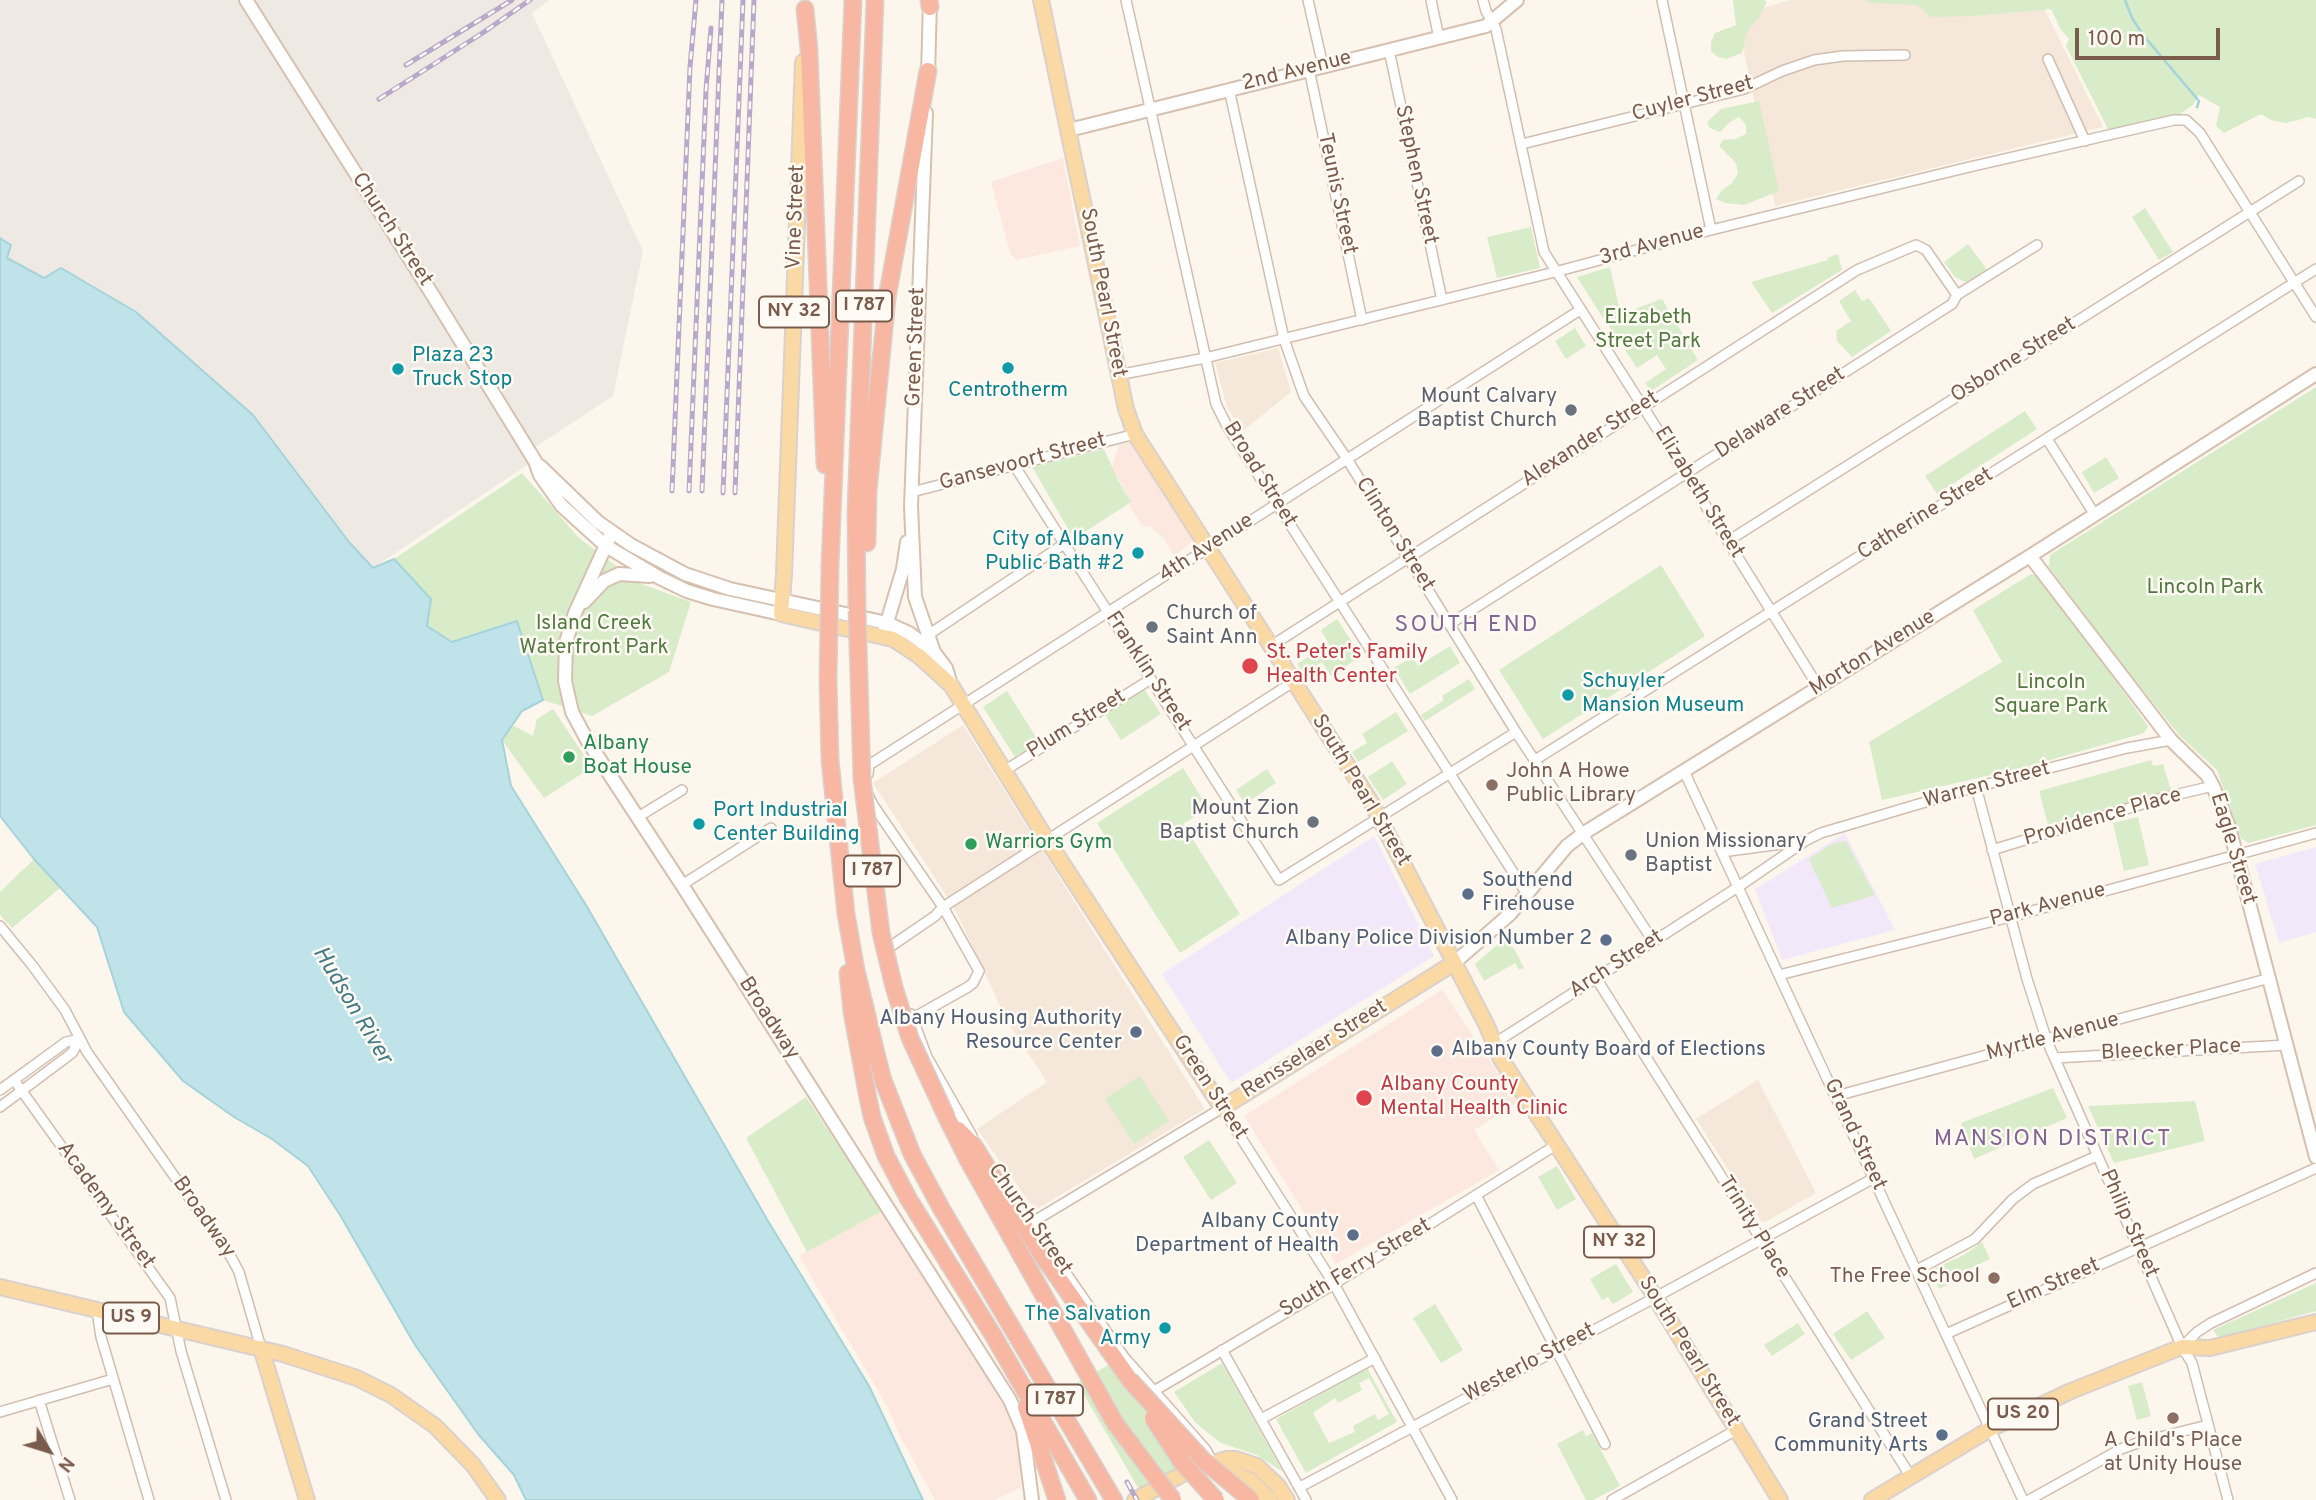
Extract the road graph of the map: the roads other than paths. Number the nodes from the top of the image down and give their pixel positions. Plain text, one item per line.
1 (246, 0) edge
2 (853, 0) edge
3 (875, 0) edge
4 (1041, 0) edge
5 (1126, 0) edge
6 (1308, 0) edge
7 (1431, 0) edge
8 (1483, 0) edge
9 (1517, 0) edge
10 (1662, 0) edge
11 (930, 2) edge
12 (805, 5) edge
13 (1491, 22) junction
14 (1439, 38) junction
15 (1389, 50) junction
16 (1905, 55) dead end
17 (2048, 59) dead end
18 (1323, 66) junction
19 (1309, 69) junction
20 (928, 71) junction
21 (1229, 89) junction
22 (1684, 103) junction
23 (1151, 109) junction
24 (1069, 130) junction
25 (2085, 141) junction
26 (1522, 144) junction
27 (2299, 181) dead end
28 (2250, 213) junction
29 (1711, 230) junction
30 (2038, 245) dead end
31 (2316, 269) edge
32 (1555, 272) junction
33 (2294, 283) junction
34 (1958, 295) junction
35 (1442, 300) junction
36 (1580, 310) junction
37 (2316, 317) edge
38 (1362, 320) junction
39 (1284, 339) junction
40 (1205, 358) junction
41 (1118, 374) junction
42 (2316, 374) edge
43 (1642, 406) junction
44 (1135, 434) junction
45 (2047, 439) junction
46 (1347, 459) junction
47 (535, 461) junction
48 (1014, 465) junction
49 (1686, 474) junction
50 (912, 492) junction
51 (1277, 504) junction
52 (911, 506) junction
53 (2095, 515) junction
54 (612, 532) junction
55 (1728, 541) junction
56 (1064, 544) junction
57 (606, 546) junction
58 (1208, 548) junction
59 (2030, 556) junction
60 (1410, 559) junction
61 (830, 566) junction
62 (660, 578) junction
63 (1340, 603) junction
64 (781, 607) junction
65 (857, 611) junction
66 (1772, 611) junction
67 (1109, 612) junction
68 (575, 613) junction
69 (1450, 624) junction
70 (885, 630) junction
71 (928, 635) junction
72 (1271, 646) junction
73 (927, 654) junction
74 (1151, 679) junction
75 (1293, 682) junction
76 (1819, 688) junction
77 (963, 705) junction
78 (1516, 732) junction
79 (2171, 740) junction
80 (1194, 746) junction
81 (1535, 760) junction
82 (1004, 771) junction
83 (1684, 771) junction
84 (1450, 774) junction
85 (2213, 786) junction
86 (1976, 787) junction
87 (682, 790) dead end
88 (638, 817) junction
89 (1380, 817) junction
90 (771, 828) dead end
91 (1584, 833) junction
92 (2316, 833) edge
93 (1047, 840) junction
94 (1805, 841) junction
95 (1992, 850) junction
96 (1721, 852) junction
97 (2236, 854) junction
98 (682, 885) junction
99 (1738, 887) junction
100 (1527, 894) junction
101 (943, 907) junction
102 (846, 914) junction
103 (2010, 917) junction
104 (0, 926) edge
105 (1653, 942) junction
106 (1454, 963) junction
107 (1779, 975) junction
108 (1596, 978) junction
109 (2270, 978) junction
110 (913, 1018) junction
111 (80, 1038) junction
112 (2047, 1041) junction
113 (1495, 1043) junction
114 (2287, 1045) junction
115 (2055, 1058) junction
116 (14, 1080) junction
117 (0, 1090) edge
118 (22, 1091) junction
119 (1836, 1096) junction
120 (0, 1107) edge
121 (1222, 1108) junction
122 (947, 1118) junction
123 (1556, 1145) junction
124 (2097, 1156) junction
125 (2316, 1157) edge
126 (2316, 1168) edge
127 (1874, 1178) junction
128 (1476, 1195) junction
129 (1031, 1223) junction
130 (1760, 1240) junction
131 (2139, 1246) junction
132 (1917, 1270) junction
133 (2316, 1273) edge
134 (1334, 1283) junction
135 (0, 1287) edge
136 (1655, 1298) junction
137 (995, 1301) junction
138 (97, 1310) junction
139 (2316, 1322) edge
140 (178, 1329) junction
141 (1946, 1334) junction
142 (993, 1335) junction
143 (2182, 1347) junction
144 (261, 1348) junction
145 (1222, 1350) junction
146 (1557, 1350) junction
147 (1375, 1357) junction
148 (113, 1379) junction
149 (1130, 1380) junction
150 (1154, 1391) junction
151 (38, 1400) junction
152 (0, 1412) edge
153 (1261, 1419) junction
154 (1115, 1423) junction
155 (2208, 1425) junction
156 (1413, 1426) junction
157 (1990, 1429) junction
158 (1736, 1430) junction
159 (1605, 1444) dead end
160 (1213, 1464) junction
161 (1911, 1477) junction
162 (1300, 1487) junction
163 (1874, 1499) edge
164 (70, 1500) edge
165 (149, 1500) edge
166 (226, 1500) edge
167 (307, 1500) edge
168 (498, 1500) edge
169 (1034, 1500) edge
170 (1057, 1500) edge
171 (1090, 1500) edge
172 (1114, 1500) edge
173 (1135, 1500) edge
174 (1159, 1500) edge
175 (1173, 1500) edge
176 (1216, 1500) edge
177 (1251, 1500) edge
178 (1270, 1500) edge
179 (1287, 1500) edge
180 (1306, 1500) edge
181 (1452, 1500) edge
182 (1612, 1500) edge
183 (1780, 1500) edge
184 (2022, 1500) edge
185 (2029, 1500) edge
186 (2226, 1500) edge

1 - 47 street, Church Street
2 - 61 highway, I 787
3 - 65 highway, I 787
4 - 24 main road, South Pearl Street / NY 32
5 - 23 street, Broad Street
6 - 18 street
7 - 14 street
8 - 13 street, Elizabeth Street
9 - 13 street, 2nd Avenue
10 - 22 street
11 - 20 street, Green Street
12 - 61 highway
12 - 64 main road, Vine Street / NY 32
13 - 14 street, 2nd Avenue
13 - 26 street, Elizabeth Street
14 - 15 street, 2nd Avenue
15 - 18 street, 2nd Avenue
15 - 35 street, Stephen Street
16 - 22 street, Cuyler Street
17 - 25 street
18 - 19 street, 2nd Avenue
19 - 21 street, 2nd Avenue
19 - 38 street, Teunis Street
20 - 50 street, Green Street
20 - 65 highway
21 - 23 street, 2nd Avenue
21 - 39 street, Clinton Street
22 - 26 street, Cuyler Street
22 - 29 street
23 - 24 street, 2nd Avenue
23 - 40 street, Broad Street
24 - 41 main road, South Pearl Street / NY 32
25 - 28 street, 3rd Avenue
25 - 29 street, 3rd Avenue
26 - 32 street, Elizabeth Street
27 - 28 street, Osborne Street
28 - 33 street
28 - 55 street, Osborne Street
29 - 32 street, 3rd Avenue
30 - 34 street, Delaware Street
31 - 33 street, Catherine Street
32 - 35 street, 3rd Avenue
32 - 36 street, Elizabeth Street
33 - 37 street
33 - 45 street, Catherine Street
34 - 43 street, Alexander Street
34 - 49 street, Delaware Street
35 - 38 street, 3rd Avenue
36 - 43 street, Elizabeth Street
36 - 46 street, 4th Avenue
38 - 39 street, 3rd Avenue
39 - 40 street, 3rd Avenue
39 - 46 street, Clinton Street
40 - 41 street, 3rd Avenue
40 - 51 street, Broad Street
41 - 44 main road, South Pearl Street / NY 32
42 - 53 street, Morton Avenue
43 - 49 street, Elizabeth Street
43 - 60 street, Alexander Street
44 - 48 street, Gansevoort Street
44 - 58 main road, South Pearl Street / NY 32
45 - 53 street
45 - 66 street, Catherine Street
46 - 51 street, 4th Avenue
46 - 60 street, Clinton Street
47 - 54 street, Church Street
47 - 57 street, Church Street
48 - 50 street, Gansevoort Street
48 - 56 street, Franklin Street
49 - 55 street, Elizabeth Street
49 - 69 street, Delaware Street
50 - 52 street, Green Street
51 - 58 street, 4th Avenue
51 - 63 street, Broad Street
52 - 70 street
52 - 71 street, Green Street
53 - 59 street, Morton Avenue
54 - 57 street, Broadway
54 - 64 street, Church Street
55 - 66 street, Elizabeth Street
56 - 67 street, Franklin Street
56 - 71 street
57 - 62 street, Church Street
57 - 68 street, Broadway
58 - 67 street, 4th Avenue
58 - 72 main road, South Pearl Street / NY 32
59 - 76 street, Morton Avenue
59 - 79 street, Eagle Street
60 - 63 street, Alexander Street
60 - 69 street, Clinton Street
61 - 102 highway, I 787, bridge
62 - 64 street, Church Street
62 - 68 street
63 - 72 street, Alexander Street
63 - 84 street, Broad Street
64 - 70 main road
65 - 122 highway, I 787, bridge
66 - 76 street, Elizabeth Street
66 - 81 street, Catherine Street
67 - 74 street, Franklin Street
67 - 77 street, 4th Avenue
68 - 88 street, Broadway
69 - 78 street, Clinton Street
70 - 73 main road
71 - 73 street, Green Street
72 - 75 main road, South Pearl Street / NY 32
73 - 77 main road, Green Street
74 - 80 street, Franklin Street
74 - 82 street, Plum Street
75 - 80 street
75 - 89 main road, South Pearl Street / NY 32
76 - 83 street, Morton Avenue
77 - 82 main road, Green Street
77 - 101 street, 4th Avenue
78 - 81 street, Clinton Street
78 - 84 street
79 - 85 street, Eagle Street
79 - 86 street, Warren Street
80 - 89 street, Franklin Street
80 - 93 street
81 - 91 street, Clinton Street
82 - 93 main road, Green Street
83 - 91 street, Morton Avenue
83 - 96 street, Grand Street
84 - 89 street
84 - 100 street, Broad Street
85 - 95 street, Providence Place
85 - 97 street, Eagle Street
86 - 94 street, Warren Street
86 - 95 street, Philip Street
87 - 88 street
88 - 98 street, Broadway
89 - 106 main road, South Pearl Street / NY 32
90 - 98 street
91 - 100 street, Morton Avenue
91 - 105 street, Clinton Street
92 - 97 street, Park Avenue
93 - 101 street
93 - 121 main road, Green Street
94 - 96 street, Warren Street
94 - 99 street, Warren Street
95 - 103 street, Philip Street
96 - 99 street, Grand Street
97 - 103 street, Park Avenue
97 - 109 street, Eagle Street
98 - 169 street, Broadway
99 - 105 street, Arch Street
99 - 107 street, Grand Street
100 - 106 street, Morton Avenue
101 - 110 street, Church Street
101 - 110 street
102 - 137 highway, I 787
102 - 142 highway
103 - 107 street, Park Avenue
103 - 112 street, Philip Street
104 - 111 street, Broadway
105 - 108 street, Arch Street
106 - 113 main road, South Pearl Street / NY 32
106 - 121 main road, Rensselaer Street
107 - 119 street, Grand Street
108 - 113 street, Arch Street
108 - 130 street, Trinity Place
109 - 112 street, Myrtle Avenue
109 - 114 street, Eagle Street
110 - 129 street, Church Street
111 - 116 street
111 - 118 street
111 - 144 street, Broadway
112 - 115 street, Philip Street
112 - 119 street, Myrtle Avenue
113 - 123 main road, South Pearl Street / NY 32
114 - 115 street, Bleecker Place
114 - 125 street, Eagle Street
115 - 124 street, Philip Street
116 - 117 street
116 - 118 street, Academy Street
118 - 120 street
118 - 140 street, Academy Street
119 - 127 street, Grand Street
121 - 129 street, Rensselaer Street
121 - 134 street, Green Street
122 - 149 highway
122 - 154 highway, I 787
123 - 128 street, South Ferry Street
123 - 136 main road, South Pearl Street / NY 32
124 - 131 street, Philip Street
124 - 132 street
126 - 131 street, Elm Street
127 - 130 street, Westerlo Street
127 - 132 street, Grand Street
128 - 134 street, South Ferry Street
128 - 146 street
129 - 150 street, Church Street
130 - 136 street, Westerlo Street
130 - 161 street, Trinity Place
131 - 141 street, Elm Street
131 - 143 street, Philip Street
132 - 141 street, Grand Street
133 - 143 street
134 - 145 street, South Ferry Street
134 - 147 street, Green Street
135 - 138 main road, US 9
136 - 146 street, Westerlo Street
136 - 158 main road, South Pearl Street / NY 32
137 - 171 highway
137 - 172 highway, I 787
138 - 140 main road, US 9
138 - 148 street
139 - 143 main road, US 20
140 - 144 main road, US 9
140 - 166 street, Academy Street
141 - 157 street, Grand Street
142 - 170 highway
142 - 171 highway
143 - 155 street, Philip Street
143 - 157 main road, US 20
144 - 167 main road, Broadway
144 - 168 main road, US 9
145 - 150 street, South Ferry Street
145 - 153 street
146 - 156 street, Westerlo Street
146 - 159 street
147 - 153 street
147 - 156 street, Green Street
148 - 151 street
148 - 165 street
149 - 176 highway, bridge
149 - 177 highway, bridge
150 - 160 street, Church Street
151 - 152 street
151 - 164 street
153 - 162 street
154 - 174 highway, I 787, bridge
154 - 175 highway, bridge
155 - 185 street
155 - 186 street, Philip Street
156 - 162 street, Westerlo Street
156 - 181 street, Green Street
157 - 161 main road, US 20
157 - 184 street, Grand Street
158 - 182 street
158 - 183 main road, South Pearl Street / NY 32
160 - 173 main road
160 - 178 main road
160 - 179 main road
161 - 163 main road, US 20
162 - 180 street

